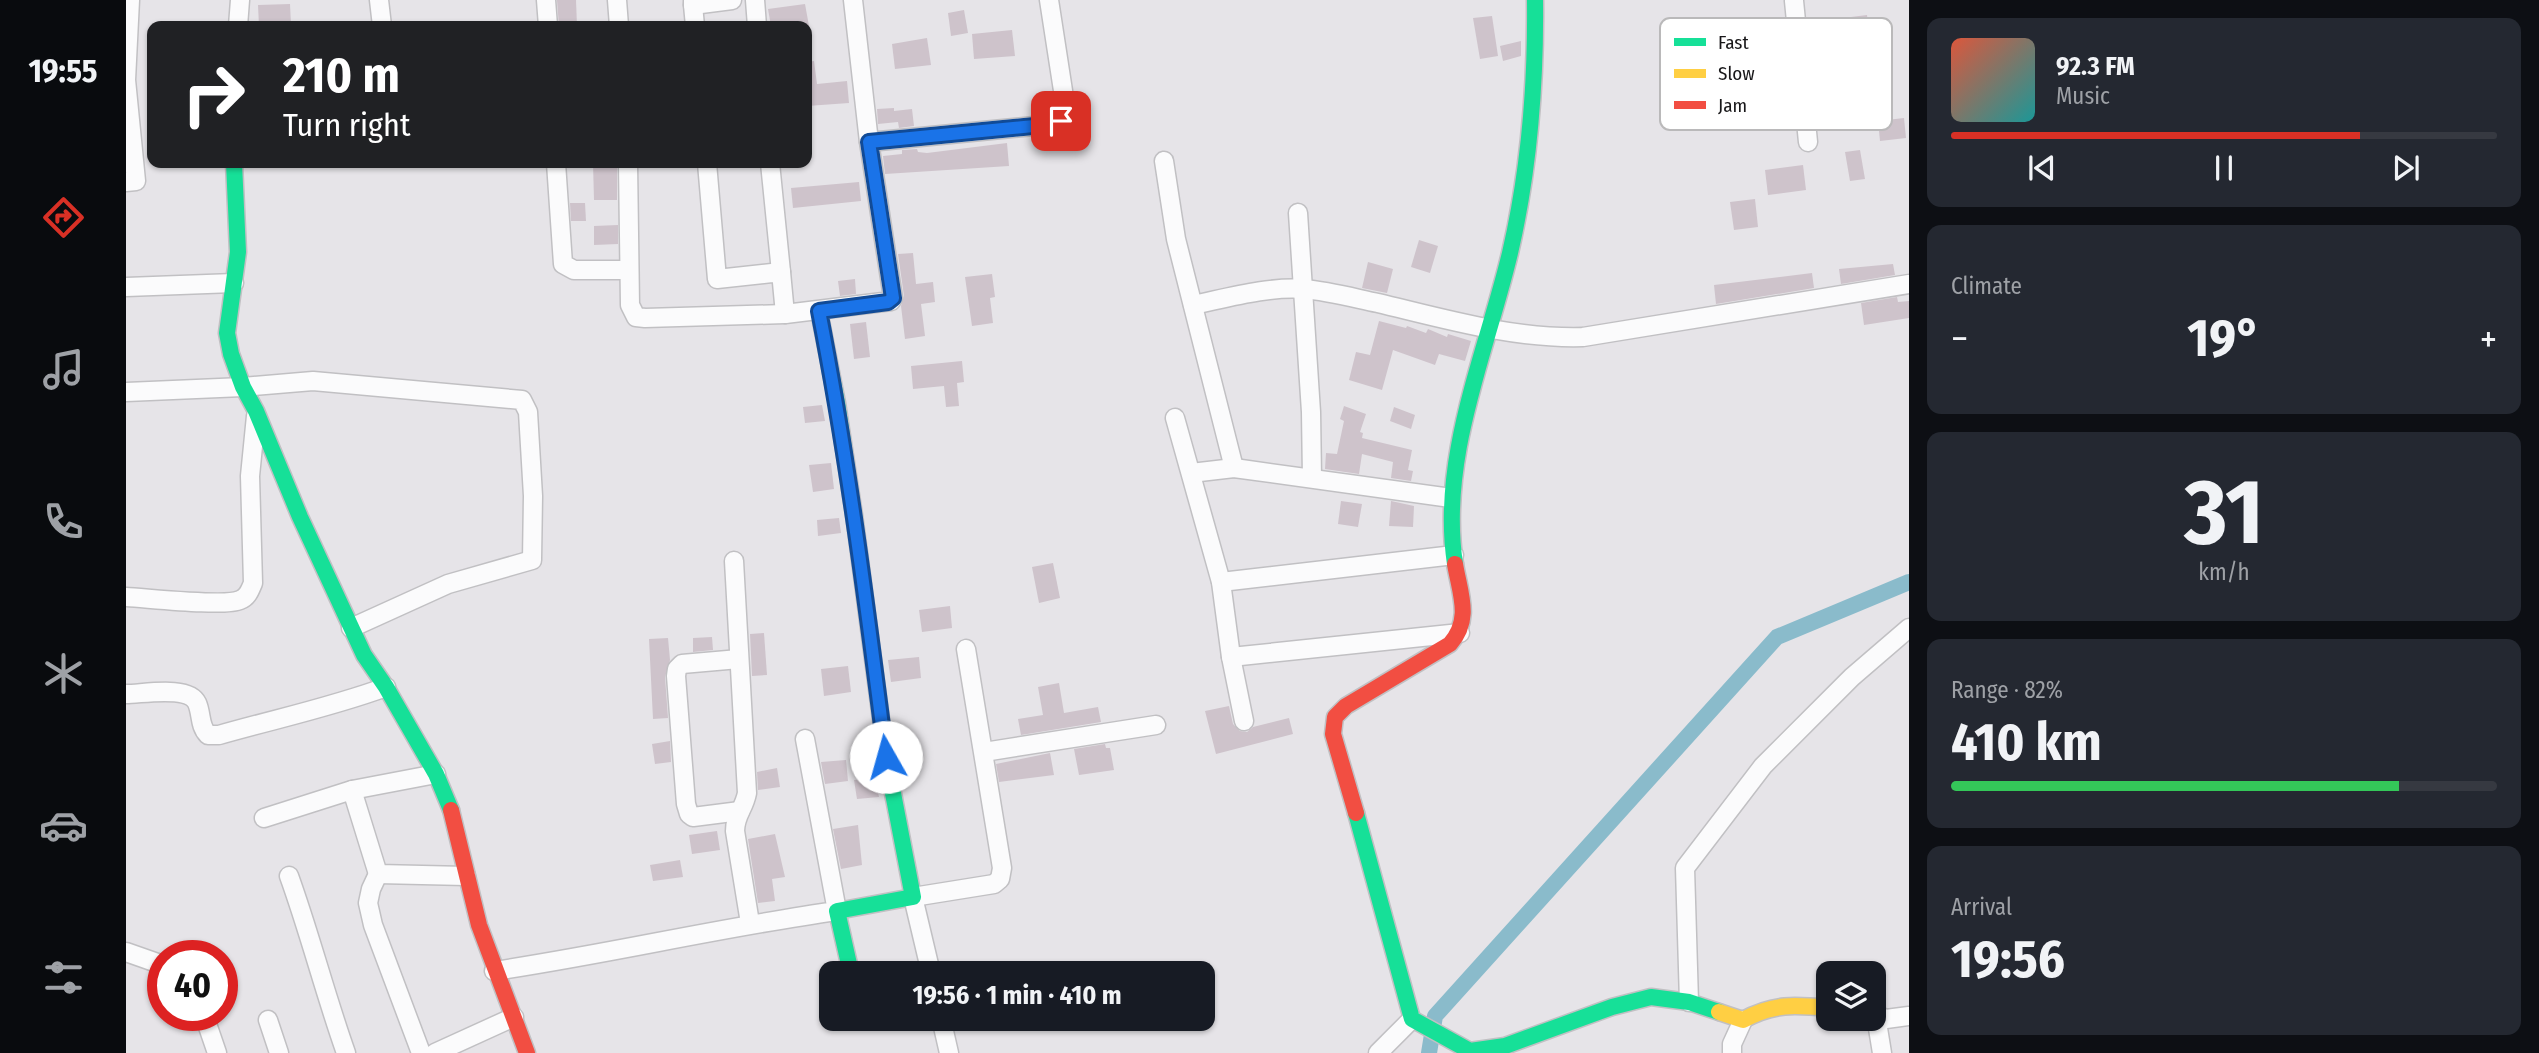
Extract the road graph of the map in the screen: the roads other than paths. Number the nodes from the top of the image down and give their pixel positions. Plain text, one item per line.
1 (130, 0) edge
2 (240, 0) edge
3 (379, 0) edge
4 (547, 0) edge
5 (617, 0) edge
6 (732, 0) edge
7 (755, 0) edge
8 (853, 0) edge
9 (1049, 0) edge
10 (1535, 0) edge
11 (1799, 0) edge
12 (693, 2) edge
13 (1800, 18) edge
14 (238, 21) edge
15 (381, 21) edge
16 (548, 21) edge
17 (619, 21) edge
18 (695, 21) edge
19 (757, 21) edge
20 (1807, 130) edge
21 (869, 142) junction
22 (1808, 142) dead end
23 (1164, 161) dead end
24 (234, 168) edge
25 (556, 168) edge
26 (628, 168) edge
27 (706, 168) edge
28 (771, 168) edge
29 (126, 182) edge
30 (1298, 213) dead end
31 (629, 270) junction
32 (781, 272) junction
33 (234, 283) junction
34 (1909, 284) edge
35 (126, 287) edge
36 (1303, 289) junction
37 (1193, 305) junction
38 (819, 311) junction
39 (785, 314) junction
40 (1489, 329) junction
41 (243, 387) junction
42 (126, 392) edge
43 (256, 411) junction
44 (1175, 418) dead end
45 (279, 464) junction
46 (1234, 468) junction
47 (1191, 473) junction
48 (250, 476) junction
49 (1312, 478) junction
50 (1451, 498) junction
51 (1454, 555) junction
52 (734, 561) dead end
53 (1221, 582) junction
54 (126, 597) edge
55 (351, 628) junction
56 (1909, 628) edge
57 (1460, 633) junction
58 (966, 649) dead end
59 (1231, 657) junction
60 (739, 659) junction
61 (386, 687) junction
62 (126, 694) edge
63 (1244, 721) dead end
64 (1156, 726) dead end
65 (805, 739) dead end
66 (984, 752) junction
67 (436, 774) junction
68 (352, 790) junction
69 (740, 811) junction
70 (264, 818) dead end
71 (377, 874) junction
72 (289, 876) dead end
73 (466, 876) junction
74 (914, 897) junction
75 (837, 911) junction
76 (750, 923) junction
77 (126, 951) edge
78 (147, 959) edge
79 (848, 961) edge
80 (928, 961) edge
81 (495, 971) junction
82 (1689, 1002) junction
83 (1816, 1007) edge
84 (1909, 1016) edge
85 (514, 1017) junction
86 (1886, 1017) edge
87 (268, 1020) dead end
88 (1743, 1020) junction
89 (1417, 1021) junction
90 (209, 1031) edge
91 (944, 1031) edge
92 (1878, 1031) edge
93 (217, 1053) edge
94 (279, 1053) edge
95 (346, 1053) edge
96 (421, 1053) edge
97 (435, 1053) edge
98 (527, 1053) edge
99 (949, 1053) edge
100 (1378, 1053) edge
101 (1732, 1053) edge
102 (1882, 1053) edge

1 - 29 street
2 - 14 street
3 - 15 street
4 - 16 street
5 - 17 street
6 - 12 street
7 - 19 street
8 - 21 street
9 - 21 street
10 - 40 street
11 - 13 street
12 - 18 street
20 - 22 street
21 - 38 street
23 - 37 street
24 - 33 street
25 - 31 street
26 - 31 street
27 - 32 street
28 - 32 street
30 - 36 street
31 - 39 street
32 - 39 street
33 - 35 street
33 - 41 street
34 - 40 street
36 - 37 street
36 - 40 street
36 - 49 street
37 - 46 street
38 - 39 street
38 - 74 street
40 - 50 street
41 - 42 street
41 - 43 street
41 - 55 street
43 - 45 street
43 - 48 street
44 - 47 street
45 - 48 street
45 - 55 street
46 - 47 street
46 - 49 street
47 - 53 street
48 - 54 street
49 - 50 street
50 - 51 street
51 - 53 street
51 - 57 street
52 - 60 street
53 - 59 street
55 - 61 street
56 - 82 street
57 - 59 street
57 - 89 street
58 - 66 street
59 - 63 street
60 - 69 street
60 - 69 street
61 - 62 street
61 - 67 street
64 - 66 street
65 - 75 street
66 - 74 street
67 - 68 street
67 - 73 street
68 - 70 street
68 - 71 street
69 - 76 street
71 - 73 street
71 - 96 street
72 - 95 street
73 - 81 street
74 - 75 street
74 - 80 street
75 - 76 street
75 - 79 street
76 - 81 street
77 - 78 street
81 - 85 street
82 - 88 street
82 - 89 street
83 - 88 street
84 - 86 street
85 - 97 street
85 - 98 street
87 - 94 street
88 - 101 street
89 - 100 street
90 - 93 street
91 - 99 street
92 - 102 street

